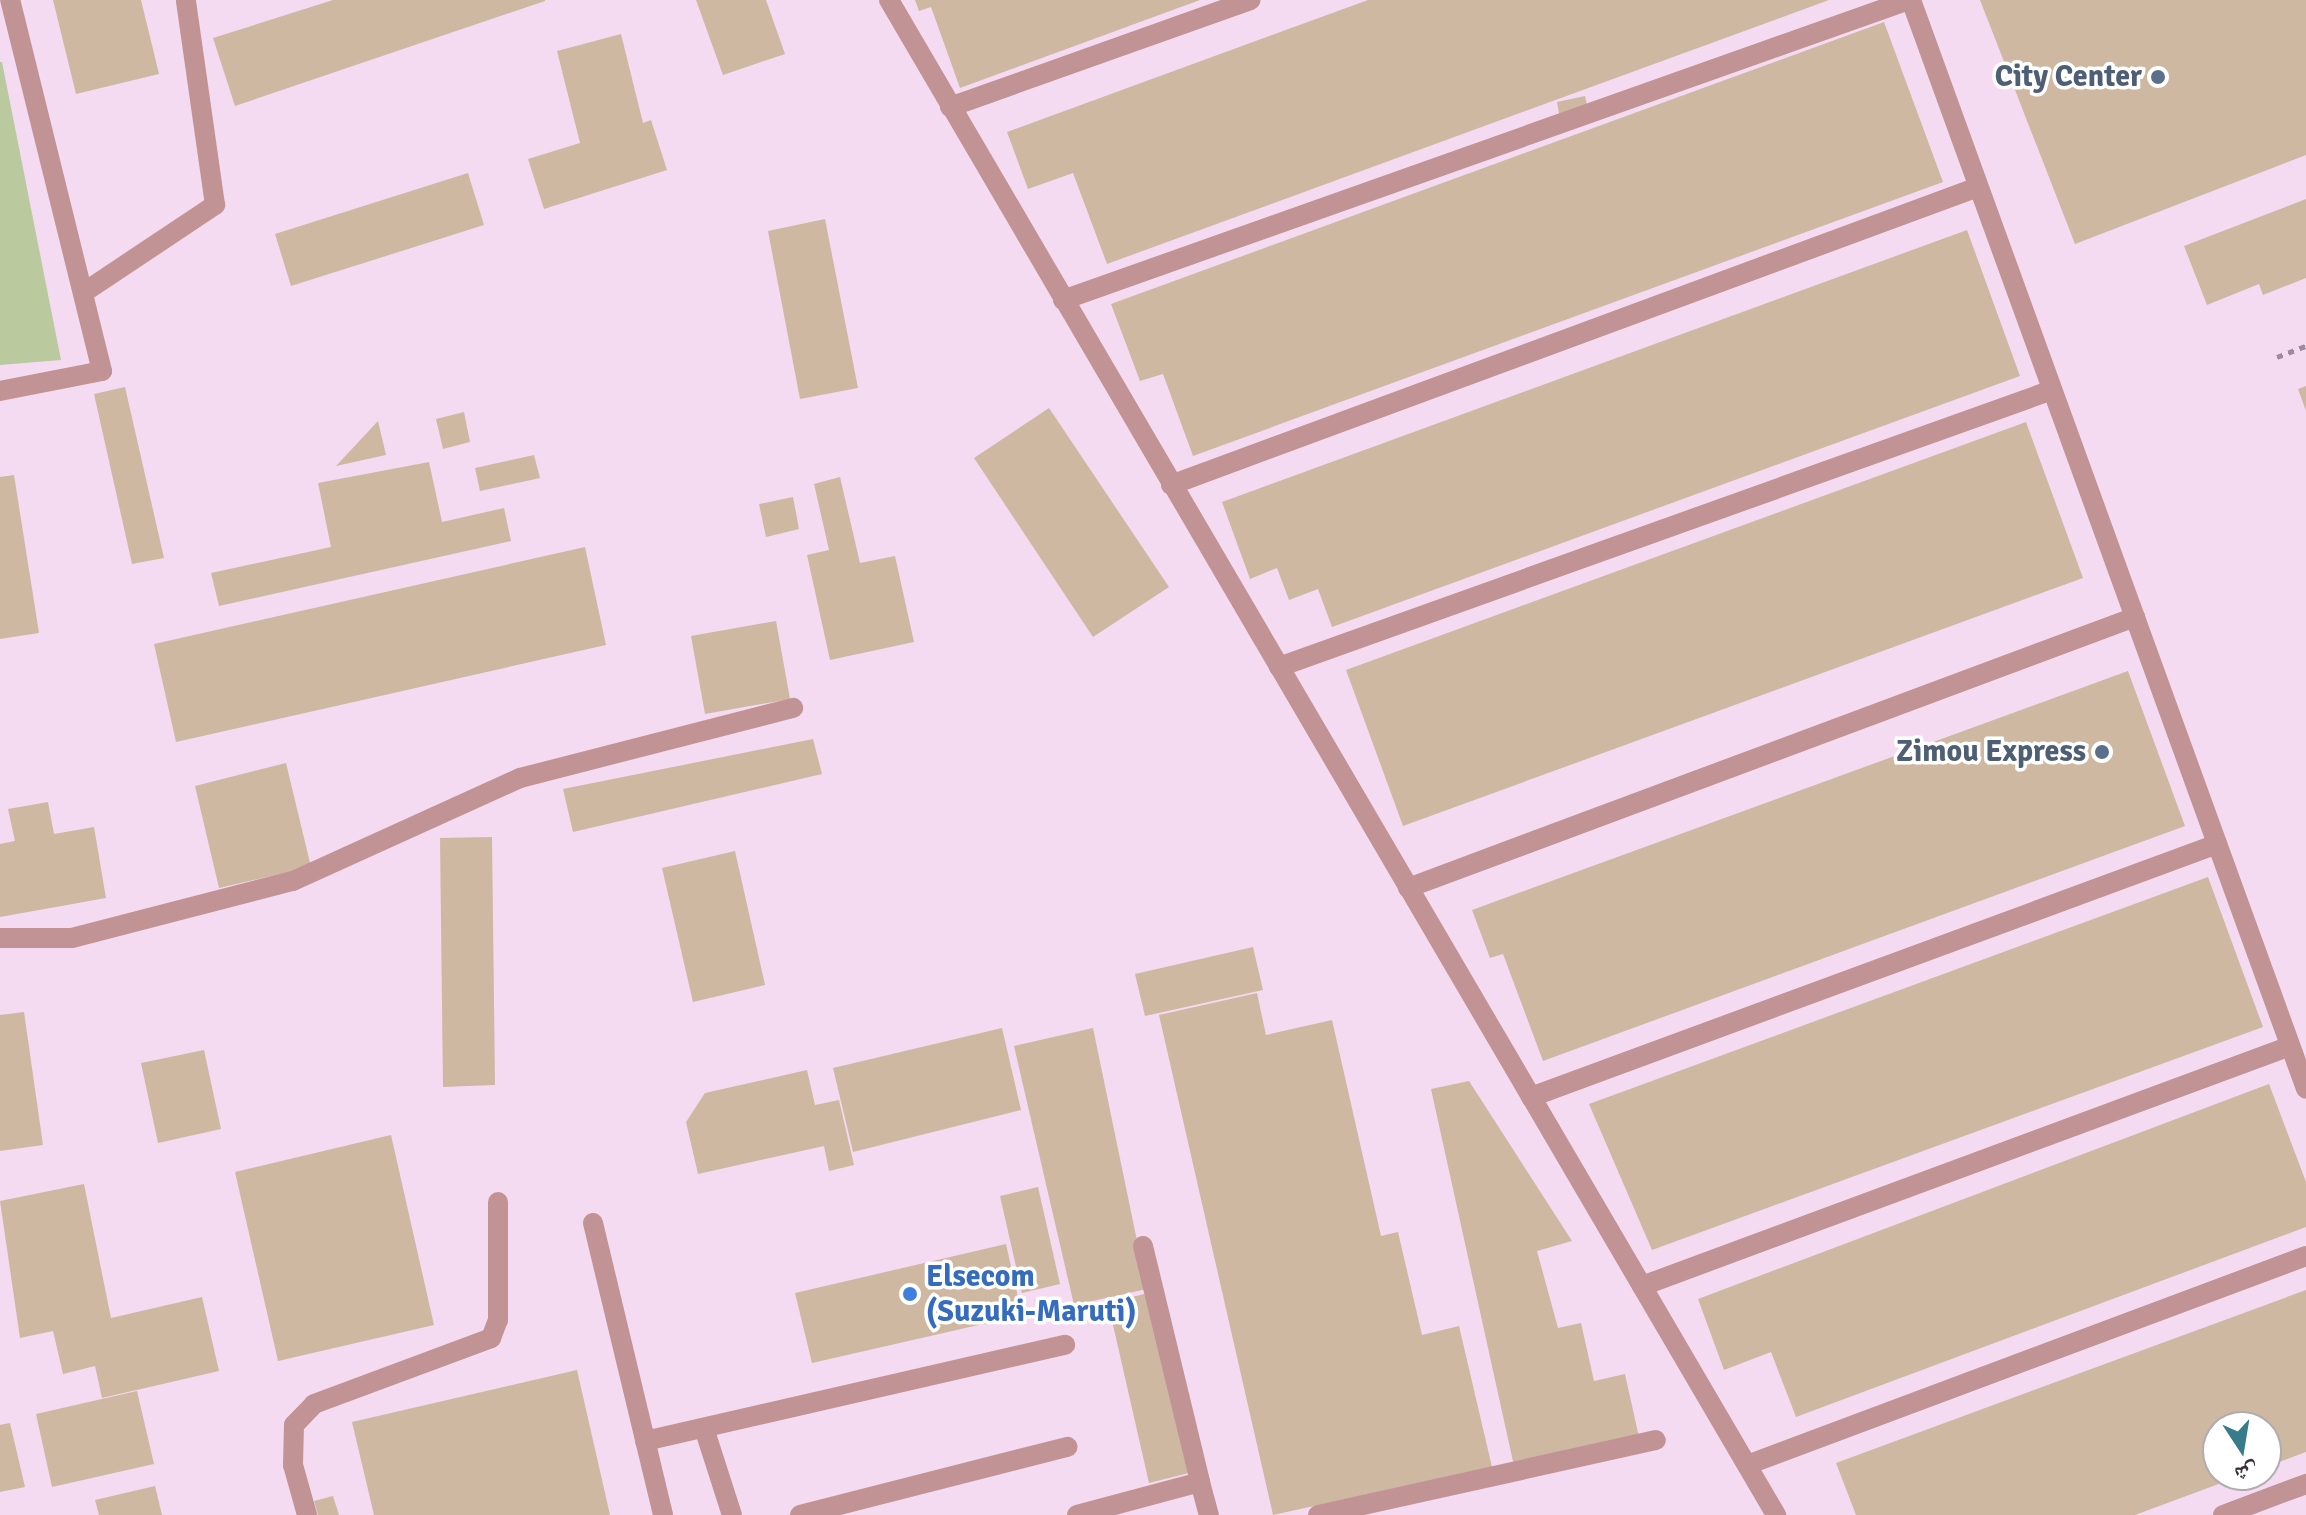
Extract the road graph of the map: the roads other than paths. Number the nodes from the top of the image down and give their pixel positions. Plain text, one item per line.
1 (10, 0) edge
2 (187, 0) edge
3 (889, 0) edge
4 (1250, 0) edge
5 (1910, 0) edge
6 (950, 107) junction
7 (1978, 187) junction
8 (83, 293) junction
9 (1063, 300) junction
10 (2052, 390) junction
11 (0, 391) edge
12 (1171, 485) junction
13 (2135, 617) junction
14 (1279, 667) junction
15 (793, 708) dead end
16 (2217, 844) junction
17 (1408, 888) junction
18 (0, 938) edge
19 (2290, 1046) junction
20 (2306, 1089) edge
21 (1531, 1097) junction
22 (498, 1202) dead end
23 (593, 1223) dead end
24 (1143, 1246) dead end
25 (2306, 1256) edge
26 (1642, 1286) junction
27 (1065, 1345) dead end
28 (704, 1428) junction
29 (1656, 1440) dead end
30 (645, 1441) junction
31 (1067, 1447) dead end
32 (1747, 1465) junction
33 (1200, 1482) junction
34 (2306, 1484) edge
35 (307, 1515) edge
36 (663, 1515) edge
37 (732, 1515) edge
38 (800, 1515) edge
39 (1077, 1515) edge
40 (1209, 1515) edge
41 (1318, 1515) edge
42 (1776, 1515) edge
43 (2223, 1515) edge

1 - 8 street
2 - 8 street
3 - 6 street
4 - 6 street
5 - 7 street
5 - 9 street
6 - 9 street
7 - 10 street
7 - 12 street
8 - 11 street
9 - 12 street
10 - 13 street
10 - 14 street
12 - 14 street
13 - 16 street
13 - 17 street
14 - 17 street
15 - 18 street
16 - 19 street
16 - 21 street
17 - 21 street
19 - 20 street
19 - 26 street
21 - 26 street
22 - 35 street
23 - 30 street
24 - 33 street
25 - 32 street
26 - 32 street
27 - 28 street
28 - 30 street
28 - 37 street
29 - 41 street
30 - 36 street
31 - 38 street
32 - 42 street
33 - 39 street
33 - 40 street
34 - 43 street

